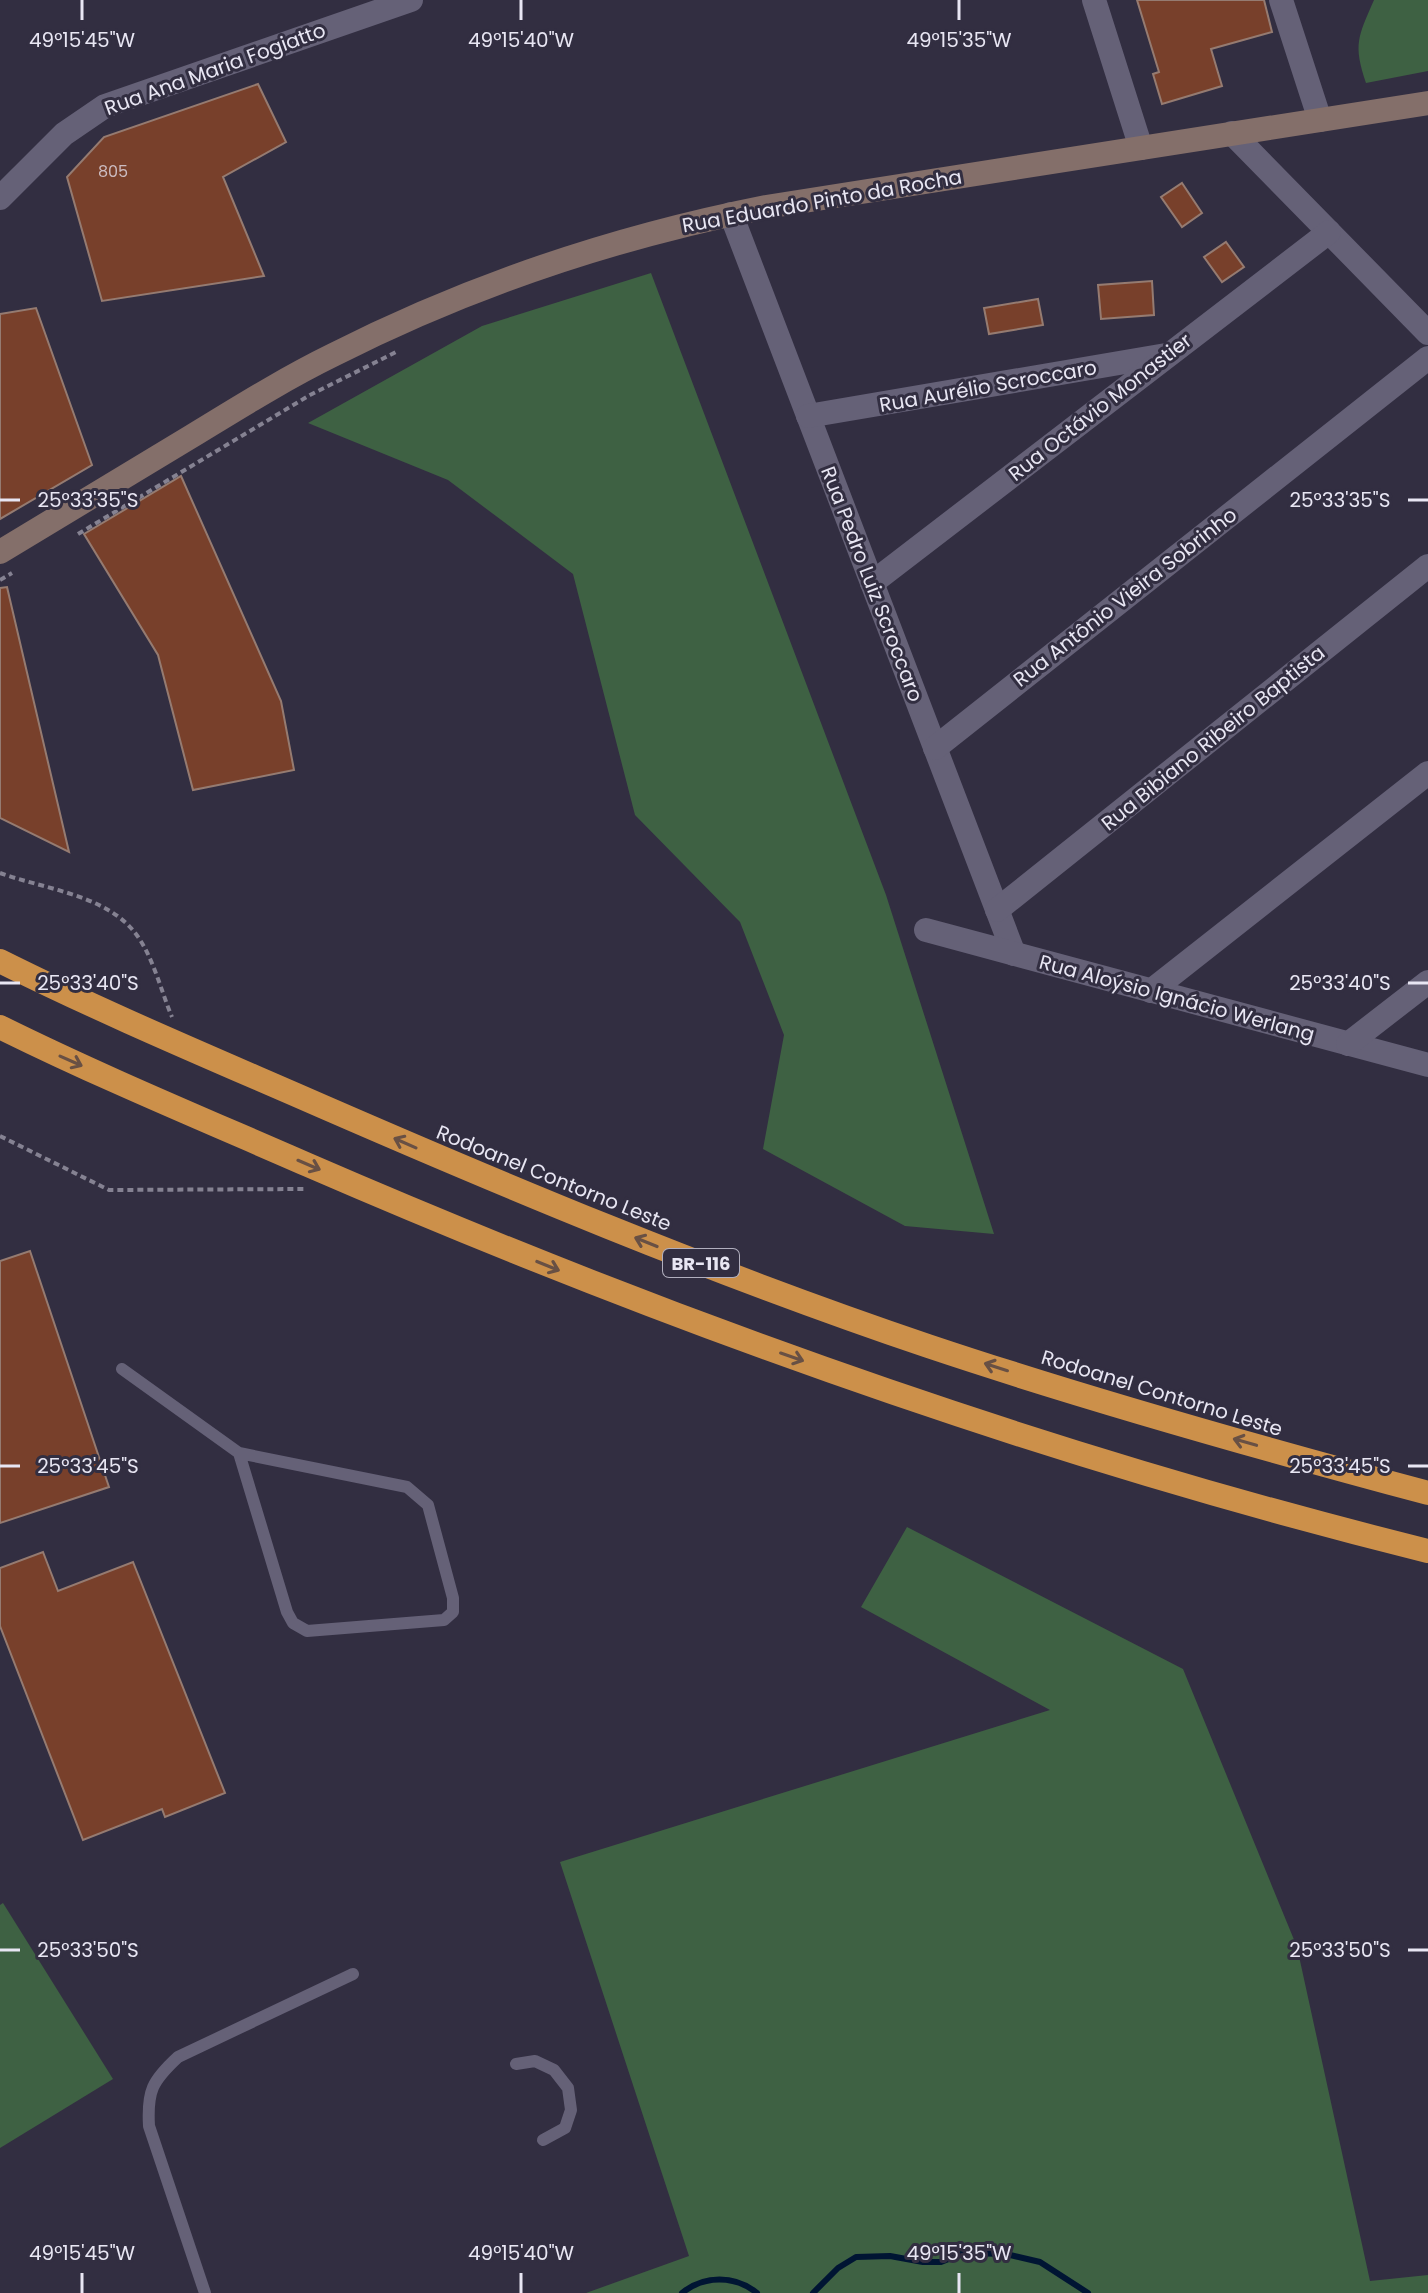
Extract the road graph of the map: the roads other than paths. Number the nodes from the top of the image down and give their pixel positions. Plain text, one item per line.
1 (411, 0) edge
2 (1094, 0) edge
3 (1281, 0) edge
4 (1428, 103) edge
5 (1320, 120) junction
6 (1232, 133) junction
7 (1141, 148) junction
8 (4, 186) edge
9 (731, 214) junction
10 (1329, 232) junction
11 (1428, 333) edge
12 (1168, 355) junction
13 (1428, 358) edge
14 (808, 416) junction
15 (7, 562) edge
16 (1428, 566) edge
17 (872, 583) junction
18 (935, 748) junction
19 (1428, 773) edge
20 (997, 910) junction
21 (926, 930) dead end
22 (1014, 954) junction
23 (0, 961) edge
24 (1428, 982) edge
25 (1151, 991) junction
26 (0, 1027) edge
27 (1348, 1044) junction
28 (1428, 1065) edge
29 (122, 1369) dead end
30 (239, 1453) junction
31 (1428, 1493) edge
32 (1428, 1551) edge
33 (353, 1974) dead end
34 (516, 2064) dead end
35 (543, 2140) dead end
36 (205, 2293) edge

1 - 8 street, Rua Ana Maria Fogiatto
2 - 7 street
3 - 5 street
4 - 5 main road, Rua Eduardo Pinto da Rocha
5 - 6 main road, Rua Eduardo Pinto da Rocha
6 - 7 main road, Rua Eduardo Pinto da Rocha
6 - 10 street
7 - 9 main road, Rua Eduardo Pinto da Rocha
9 - 14 street, Rua Pedro Luiz Scroccaro
9 - 15 main road, Rua Eduardo Pinto da Rocha
10 - 11 street
10 - 12 street, Rua Octávio Monastier
12 - 14 street, Rua Aurélio Scroccaro
12 - 17 street, Rua Octávio Monastier
13 - 18 street, Rua Antônio Vieira Sobrinho
14 - 17 street, Rua Pedro Luiz Scroccaro
16 - 20 street, Rua Bibiano Ribeiro Baptista
17 - 18 street, Rua Pedro Luiz Scroccaro
18 - 20 street, Rua Pedro Luiz Scroccaro
19 - 25 street
20 - 22 street, Rua Pedro Luiz Scroccaro
21 - 22 street, Rua Aloýsio Ignácio Werlang
22 - 25 street, Rua Aloýsio Ignácio Werlang
31 -> 23 highway, Rodoanel Contorno Leste / BR-116
24 - 27 street
25 - 27 street, Rua Aloýsio Ignácio Werlang
26 -> 32 highway
27 - 28 street, Rua Aloýsio Ignácio Werlang
29 - 30 lane
30 - 30 lane
33 - 36 lane
34 - 35 lane

